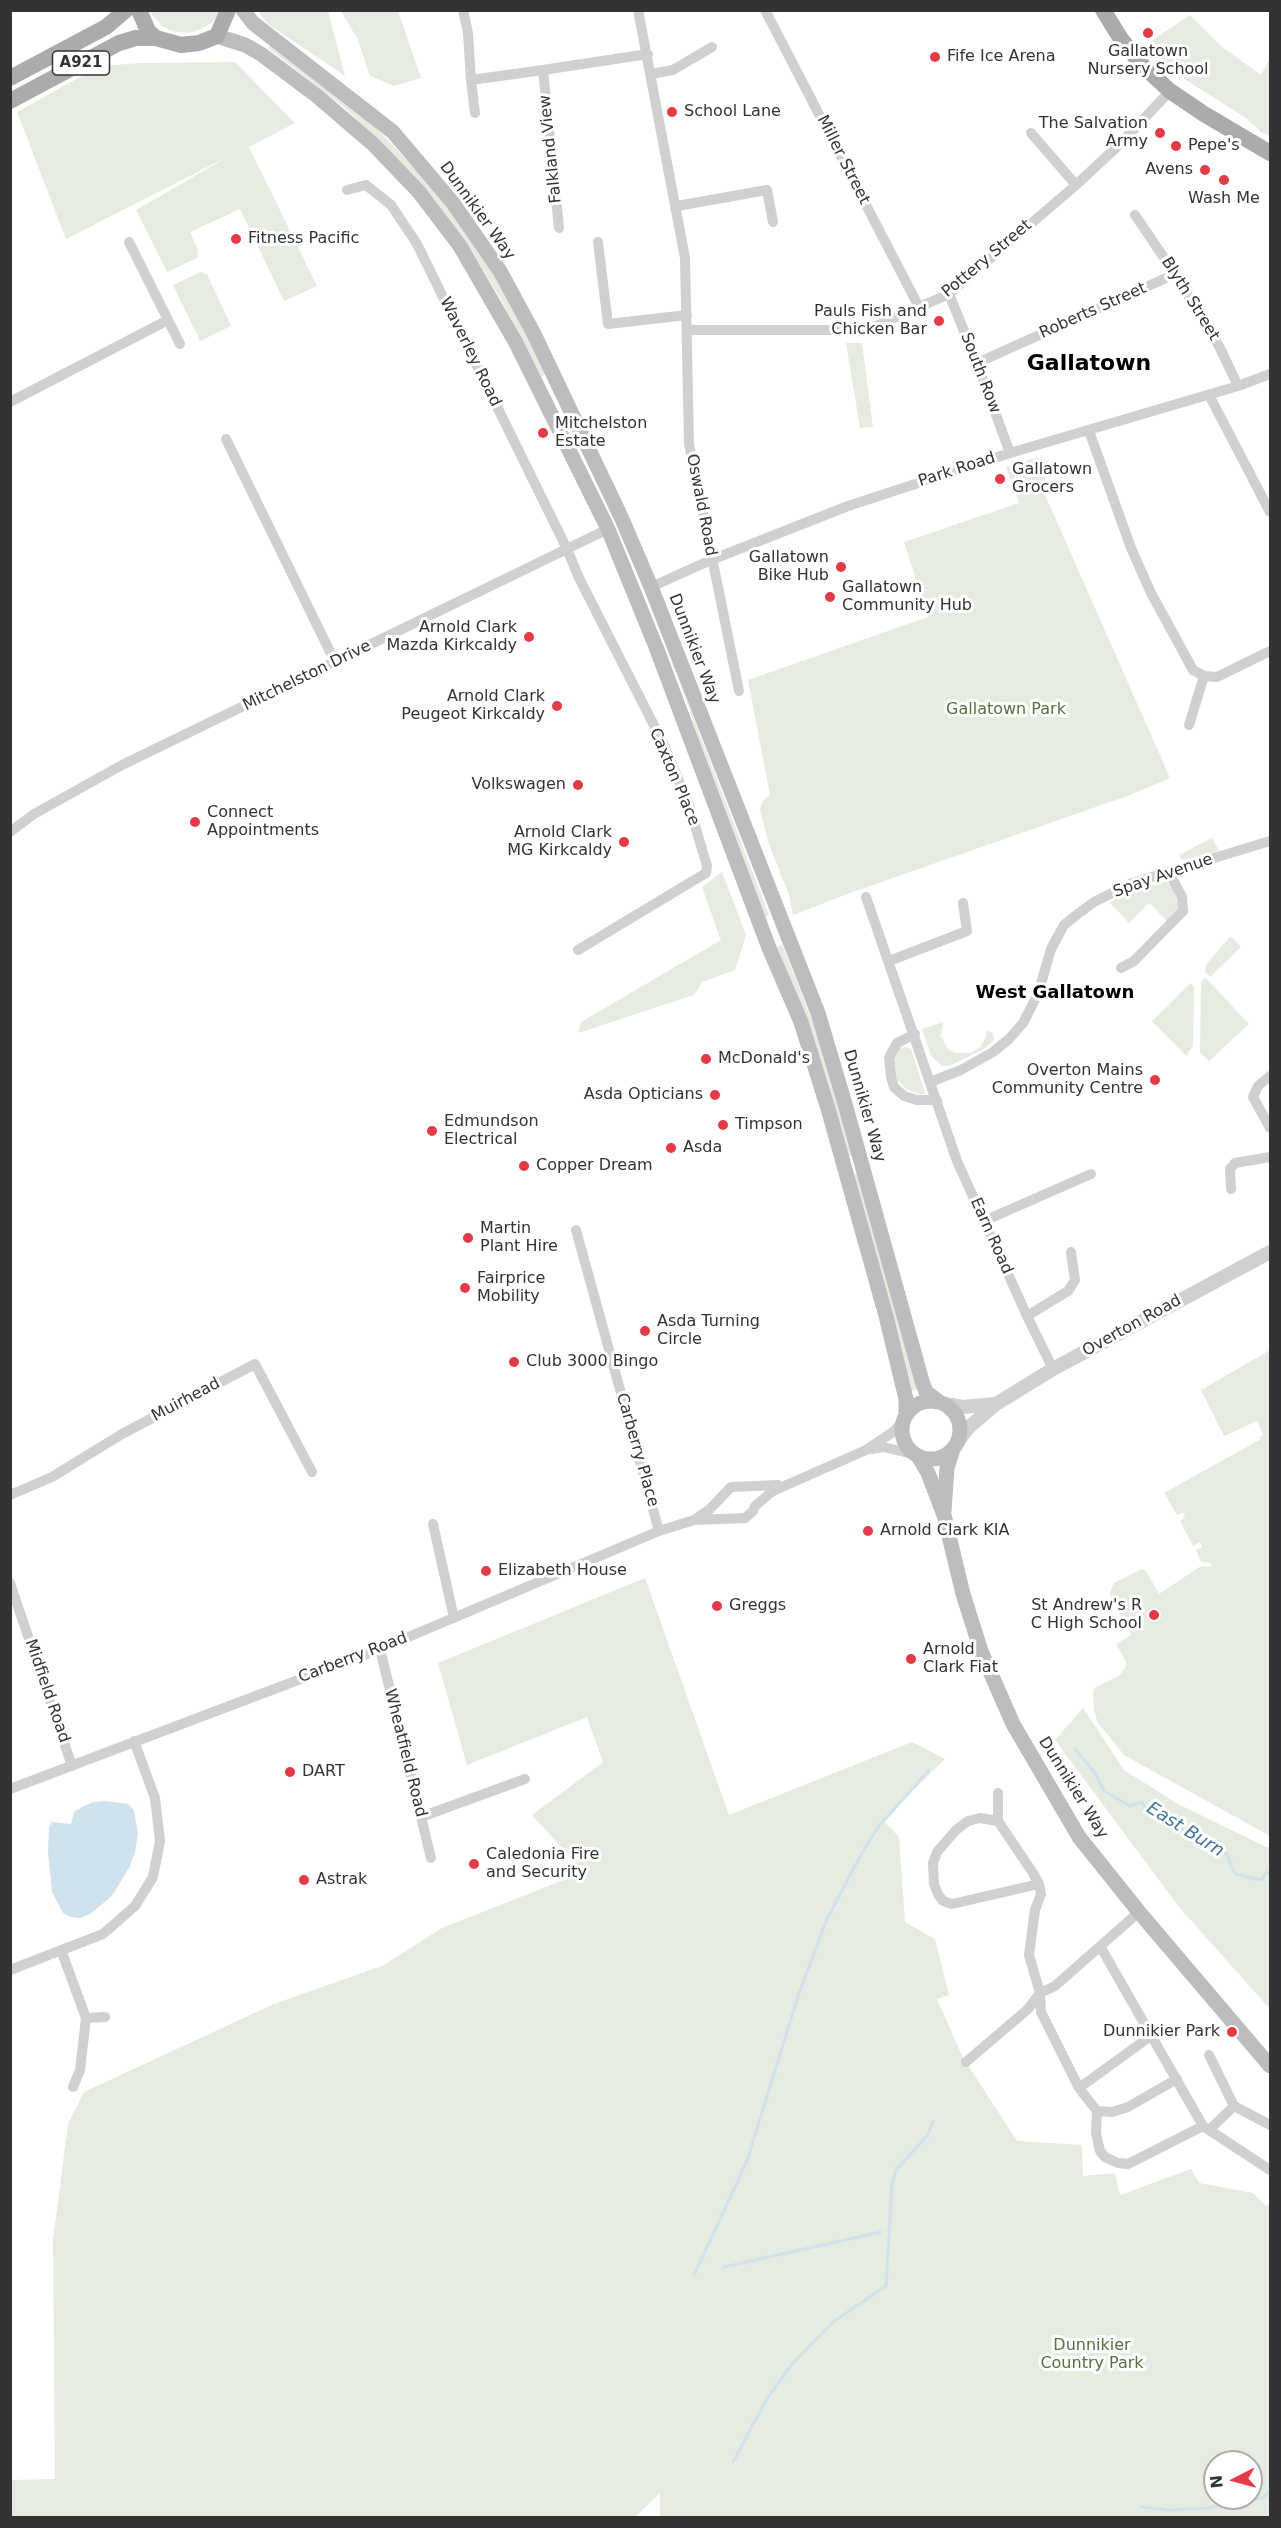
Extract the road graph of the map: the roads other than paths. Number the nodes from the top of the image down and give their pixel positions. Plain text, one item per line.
1 (126, 10) edge
2 (139, 10) edge
3 (228, 10) edge
4 (243, 10) edge
5 (463, 10) edge
6 (765, 10) edge
7 (1103, 10) edge
8 (641, 12) edge
9 (217, 36) junction
10 (156, 38) junction
11 (712, 47) dead end
12 (648, 54) junction
13 (543, 70) junction
14 (651, 74) junction
15 (10, 78) edge
16 (471, 80) junction
17 (1170, 91) junction
18 (10, 100) edge
19 (475, 113) dead end
20 (1031, 133) dead end
21 (1270, 153) edge
22 (1076, 185) junction
23 (347, 190) dead end
24 (677, 206) junction
25 (1135, 215) dead end
26 (773, 222) dead end
27 (560, 228) dead end
28 (129, 242) dead end
29 (598, 242) dead end
30 (1175, 274) junction
31 (949, 294) junction
32 (920, 309) junction
33 (687, 315) junction
34 (168, 320) junction
35 (687, 330) junction
36 (180, 344) dead end
37 (977, 363) junction
38 (1270, 374) edge
39 (1238, 386) junction
40 (1209, 395) junction
41 (10, 402) edge
42 (1089, 431) junction
43 (226, 439) dead end
44 (1010, 453) junction
45 (592, 459) junction
46 (1270, 512) edge
47 (608, 529) junction
48 (567, 549) junction
49 (711, 560) junction
50 (651, 587) junction
51 (656, 646) junction
52 (1270, 651) edge
53 (335, 662) junction
54 (1204, 676) junction
55 (739, 691) dead end
56 (1189, 725) dead end
57 (10, 831) edge
58 (1270, 841) edge
59 (1169, 872) junction
60 (866, 897) dead end
61 (963, 903) dead end
62 (578, 950) dead end
63 (889, 961) junction
64 (1121, 968) dead end
65 (915, 1034) junction
66 (1270, 1076) edge
67 (930, 1082) junction
68 (937, 1100) junction
69 (1270, 1128) edge
70 (1270, 1157) edge
71 (1091, 1174) dead end
72 (1231, 1189) dead end
73 (984, 1221) junction
74 (576, 1230) dead end
75 (1071, 1252) dead end
76 (1270, 1252) edge
77 (1027, 1316) junction
78 (1053, 1369) junction
79 (942, 1403) junction
80 (996, 1404) junction
81 (904, 1417) junction
82 (956, 1444) junction
83 (866, 1450) junction
84 (915, 1455) junction
85 (312, 1472) dead end
86 (788, 1483) junction
87 (747, 1487) junction
88 (10, 1495) edge
89 (722, 1498) junction
90 (755, 1506) junction
91 (944, 1515) junction
92 (734, 1518) junction
93 (694, 1520) junction
94 (433, 1524) dead end
95 (660, 1531) junction
96 (10, 1583) edge
97 (454, 1618) junction
98 (380, 1649) junction
99 (134, 1741) junction
100 (72, 1766) junction
101 (525, 1779) dead end
102 (10, 1789) edge
103 (998, 1793) dead end
104 (421, 1817) junction
105 (998, 1821) junction
106 (431, 1858) dead end
107 (1039, 1884) junction
108 (1138, 1912) junction
109 (1100, 1946) junction
110 (61, 1950) junction
111 (10, 1970) edge
112 (1040, 1993) junction
113 (105, 2017) dead end
114 (86, 2018) junction
115 (1152, 2035) junction
116 (1209, 2055) dead end
117 (966, 2062) dead end
118 (1270, 2066) edge
119 (1178, 2079) junction
120 (73, 2087) dead end
121 (1079, 2088) junction
122 (1234, 2106) junction
123 (1097, 2111) junction
124 (1270, 2125) edge
125 (1206, 2128) junction
126 (1270, 2170) edge

1 - 15 main road, A921
2 - 10 main road
3 - 9 main road
4 - 45 main road, Dunnikier Way
5 - 16 street
6 - 32 street, Miller Street
7 - 17 main road
8 - 12 street, Oswald Road
9 - 10 main road, A921
9 - 47 main road, Dunnikier Way
10 - 18 main road, A921
11 - 14 street
12 - 13 street, Falkland View
12 - 14 street, Oswald Road
13 - 16 street, Falkland View
13 - 27 street, Falkland View
14 - 24 street, Oswald Road
16 - 19 street
17 - 21 main road
17 - 22 street, Pottery Street
20 - 22 street
22 - 31 street, Pottery Street
23 - 48 street, Waverley Road
24 - 26 street
24 - 33 street, Oswald Road
25 - 30 street, Blyth Street
28 - 34 street
29 - 33 street
30 - 37 street, Roberts Street
30 - 39 street, Blyth Street
31 - 32 street, Pottery Street
31 - 37 street, South Row
32 - 35 street, Pottery Street
33 - 35 street, Oswald Road
34 - 36 street
34 - 41 street
35 - 49 street, Oswald Road
37 - 44 street, South Row
38 - 39 street, Park Road
39 - 40 street, Park Road
40 - 42 street, Park Road
40 - 46 street
42 - 44 street, Park Road
42 - 54 street
43 - 53 street
44 - 49 street, Park Road
45 - 47 main road
45 - 50 main road, Dunnikier Way
47 - 48 street, Mitchelston Drive
47 - 51 main road, Dunnikier Way
48 - 53 street, Mitchelston Drive
48 - 62 street, Caxton Place
49 - 50 street, Park Road
49 - 55 street, Oswald Road
50 - 51 main road
50 - 79 main road, Dunnikier Way
51 - 81 main road, Dunnikier Way
52 - 54 street
53 - 57 street, Mitchelston Drive
54 - 56 street
58 - 59 street, Spay Avenue
59 - 64 street
59 - 67 street, Spay Avenue
60 - 63 street, Earn Road
61 - 63 street
63 - 65 street, Earn Road
65 - 67 street, Earn Road
65 - 68 street
66 - 69 street
67 - 68 street, Earn Road
68 - 73 street, Earn Road
70 - 72 street
71 - 73 street
73 - 77 street, Earn Road
74 - 95 street, Carberry Place
75 - 77 street
76 - 78 street, Overton Road
77 - 78 street, Earn Road
78 - 80 street, Overton Road
79 - 80 street, Overton Road
79 - 81 main road
79 - 82 main road
80 - 82 street, Overton Road
81 - 83 street, Carberry Road
81 - 84 main road
82 - 84 main road
82 - 91 main road, Dunnikier Way
83 - 84 street, Carberry Road
83 - 86 street, Carberry Road
84 - 91 main road, Dunnikier Way
85 - 88 street, Muirhead
86 - 87 street, Carberry Road
86 - 90 street, Carberry Road
87 - 89 street, Carberry Road
87 - 90 street
89 - 92 street
89 - 93 street, Carberry Road
90 - 92 street, Carberry Road
91 - 108 main road, Dunnikier Way
92 - 93 street, Carberry Road
93 - 95 street, Carberry Road
94 - 97 street
95 - 97 street, Carberry Road
96 - 100 street, Midfield Road
97 - 98 street, Carberry Road
98 - 99 street, Carberry Road
98 - 104 street, Wheatfield Road
99 - 100 street, Carberry Road
99 - 110 street
100 - 102 street, Carberry Road
101 - 104 street
103 - 105 street
104 - 106 street, Wheatfield Road
105 - 107 street
105 - 107 street
107 - 112 street
108 - 109 street
108 - 118 main road, Dunnikier Way
109 - 112 street
109 - 115 street
110 - 111 street
110 - 114 street
112 - 117 street
112 - 121 street
113 - 114 street
114 - 120 street
115 - 119 street
115 - 121 street
116 - 122 street
119 - 123 street
119 - 125 street
121 - 123 street
122 - 124 street
122 - 125 street
123 - 125 street
125 - 126 street

